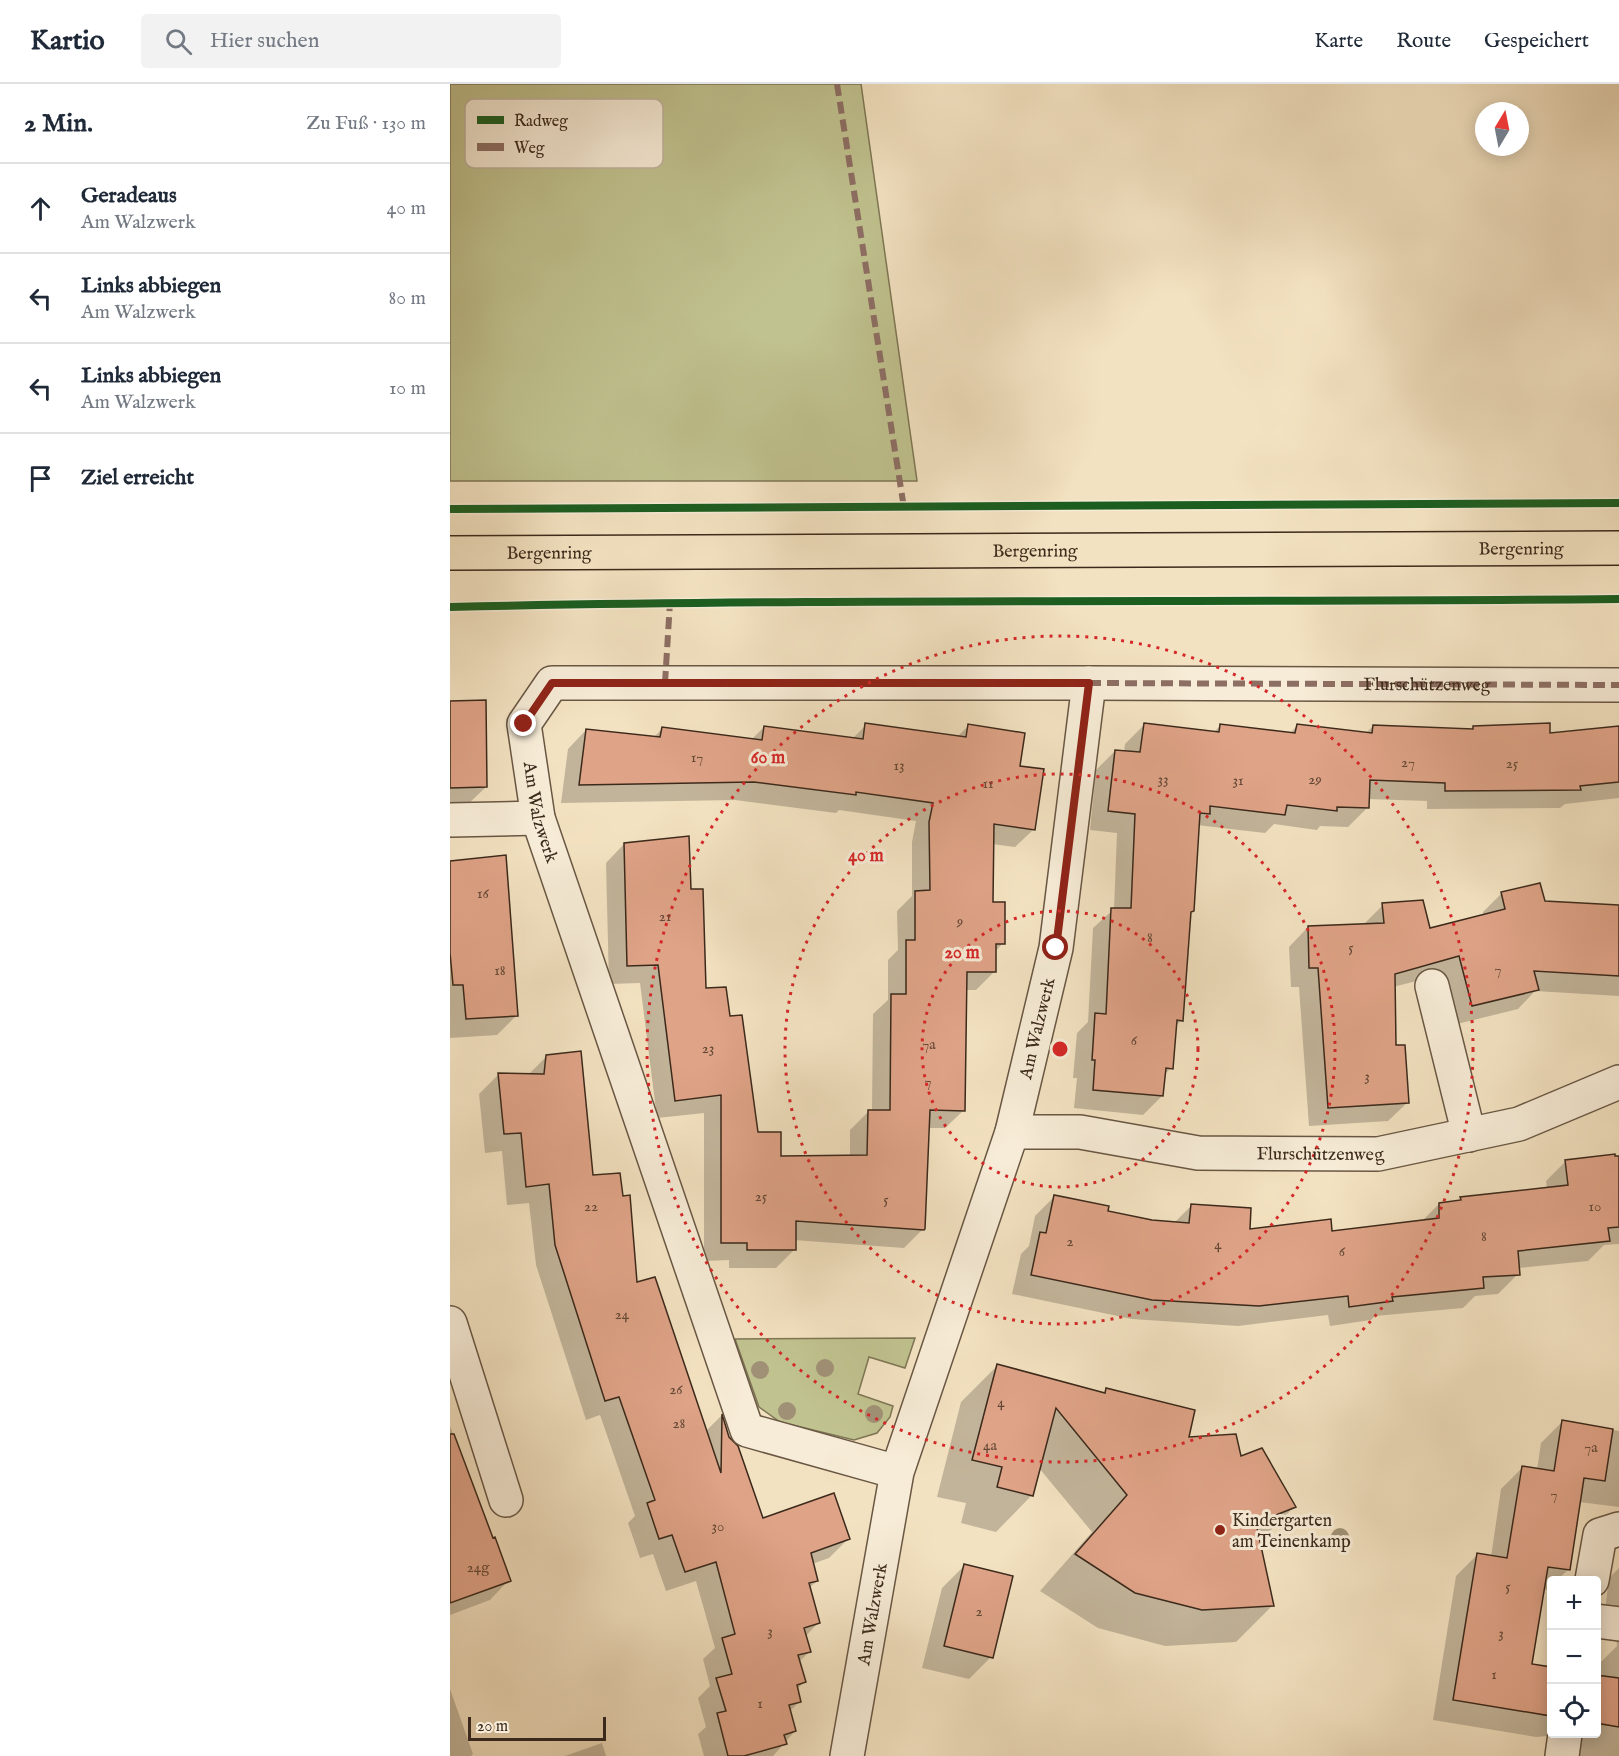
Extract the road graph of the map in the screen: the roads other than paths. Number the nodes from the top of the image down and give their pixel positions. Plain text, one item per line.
1 (1619, 548) edge
2 (450, 554) edge
3 (1089, 683) junction
4 (1619, 685) edge
5 (538, 818) junction
6 (450, 820) edge
7 (1432, 986) dead end
8 (1619, 1082) edge
9 (1012, 1132) junction
10 (1469, 1135) junction
11 (450, 1323) edge
12 (897, 1472) junction
13 (506, 1500) dead end
14 (1619, 1529) edge
15 (1593, 1576) edge
16 (1601, 1622) edge
17 (1619, 1624) edge
18 (1564, 1738) edge
19 (847, 1756) edge
20 (1562, 1756) edge

1 - 2 main road, Bergenring
3 - 4 street, Flurschützenweg
3 - 5 street, Am Walzwerk
3 - 9 street, Am Walzwerk
5 - 6 street
5 - 12 street, Am Walzwerk
7 - 10 street
8 - 10 street, Flurschützenweg
9 - 10 street, Flurschützenweg
9 - 12 street, Am Walzwerk
11 - 13 street
12 - 19 street, Am Walzwerk
14 - 15 street
16 - 17 street
18 - 20 street

